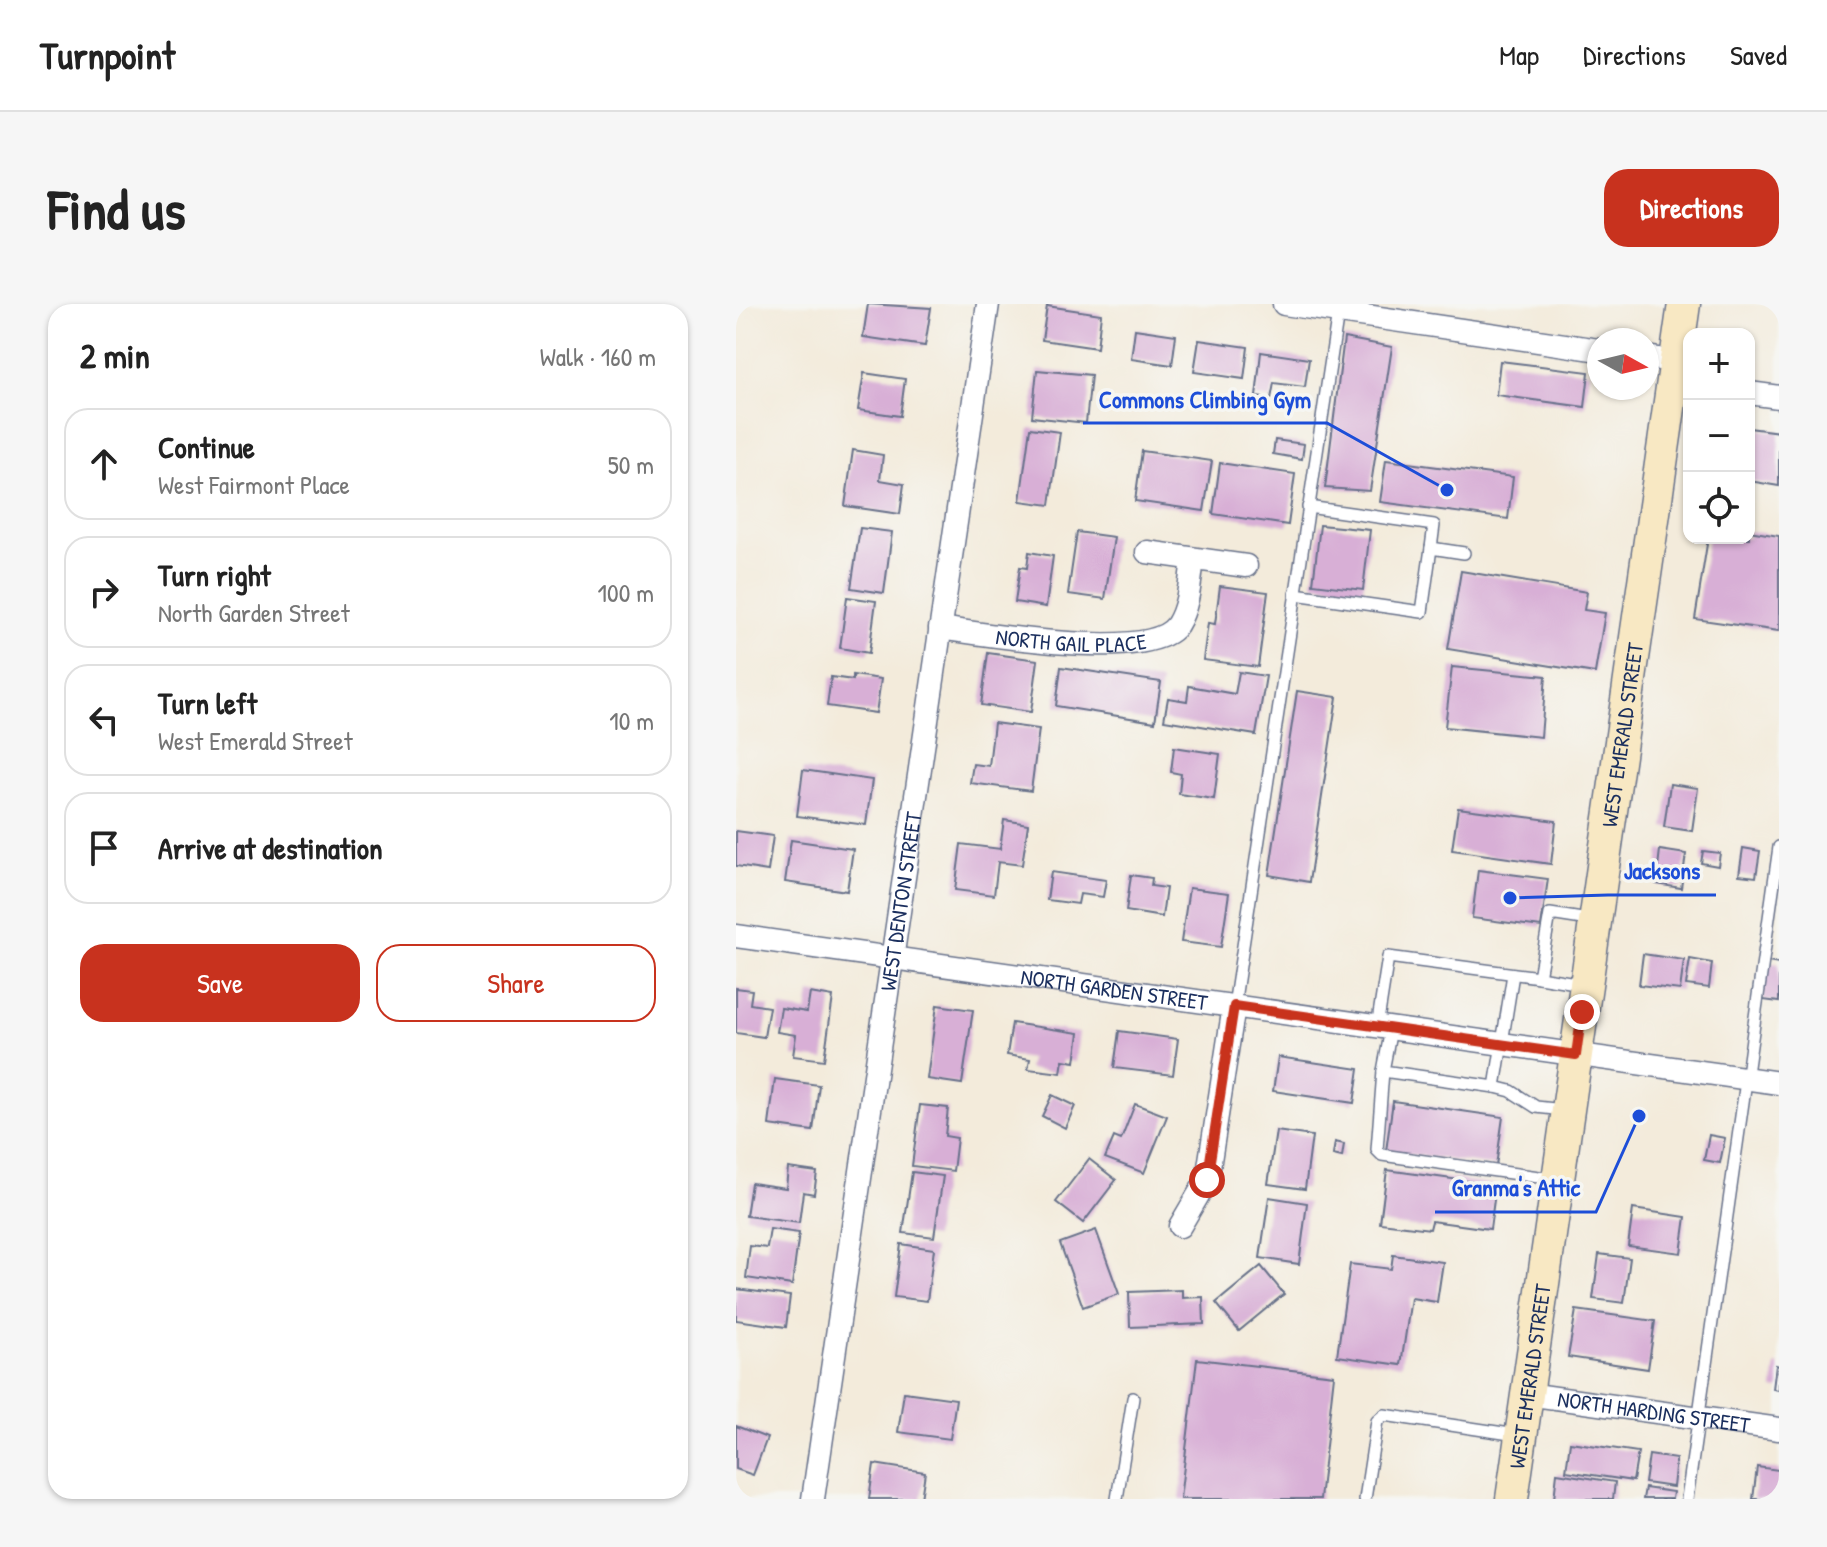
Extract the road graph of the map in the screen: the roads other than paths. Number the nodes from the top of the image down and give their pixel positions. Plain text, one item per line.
1 (988, 304) edge
2 (1284, 304) edge
3 (1684, 304) edge
4 (1338, 312) junction
5 (1587, 348) edge
6 (1671, 372) edge
7 (1755, 394) edge
8 (1779, 397) edge
9 (1308, 507) junction
10 (1431, 548) junction
11 (1147, 552) dead end
12 (1464, 553) dead end
13 (1193, 559) junction
14 (1246, 566) dead end
15 (1295, 594) junction
16 (940, 628) junction
17 (1779, 847) edge
18 (1595, 921) junction
19 (736, 936) edge
20 (892, 958) junction
21 (1513, 974) junction
22 (1539, 977) junction
23 (1586, 985) junction
24 (1234, 1006) junction
25 (1384, 1028) junction
26 (1501, 1044) junction
27 (1576, 1055) junction
28 (1383, 1071) junction
29 (1746, 1079) junction
30 (1779, 1083) edge
31 (1495, 1087) junction
32 (1568, 1110) junction
33 (1558, 1180) junction
34 (1180, 1226) dead end
35 (1527, 1394) junction
36 (1133, 1398) dead end
37 (1699, 1418) junction
38 (1779, 1429) edge
39 (1521, 1435) junction
40 (813, 1499) edge
41 (1117, 1499) edge
42 (1365, 1499) edge
43 (1512, 1499) edge
44 (1687, 1499) edge

1 - 16 street, WEST DENTON STREET
2 - 4 street
3 - 6 street, WEST EMERALD STREET
4 - 5 street
4 - 9 lane
6 - 18 street, WEST EMERALD STREET
7 - 8 street
9 - 10 lane
9 - 15 lane
10 - 12 lane
10 - 15 lane
11 - 13 street
13 - 14 street
13 - 16 street, NORTH GAIL PLACE
15 - 24 lane
16 - 20 street, WEST DENTON STREET
17 - 29 lane
18 - 22 lane
18 - 23 street, WEST EMERALD STREET
19 - 20 street, NORTH GARDEN STREET
20 - 24 street, NORTH GARDEN STREET
20 - 40 street, WEST DENTON STREET
21 - 22 lane
21 - 25 lane
21 - 26 lane
22 - 23 lane
23 - 27 street, WEST EMERALD STREET
24 - 25 street, NORTH GARDEN STREET
24 - 34 street
25 - 26 street, NORTH GARDEN STREET
25 - 28 lane
26 - 27 street, NORTH GARDEN STREET
26 - 31 lane
27 - 29 street, NORTH GARDEN STREET
27 - 32 street, WEST EMERALD STREET
28 - 31 lane
28 - 33 lane
29 - 30 street, NORTH GARDEN STREET
29 - 37 lane
31 - 32 lane
32 - 33 street, WEST EMERALD STREET
33 - 35 street, WEST EMERALD STREET
35 - 37 street, NORTH HARDING STREET
35 - 39 street, WEST EMERALD STREET
36 - 41 lane
37 - 38 street, NORTH HARDING STREET
37 - 44 lane
39 - 42 lane
39 - 43 street, WEST EMERALD STREET

